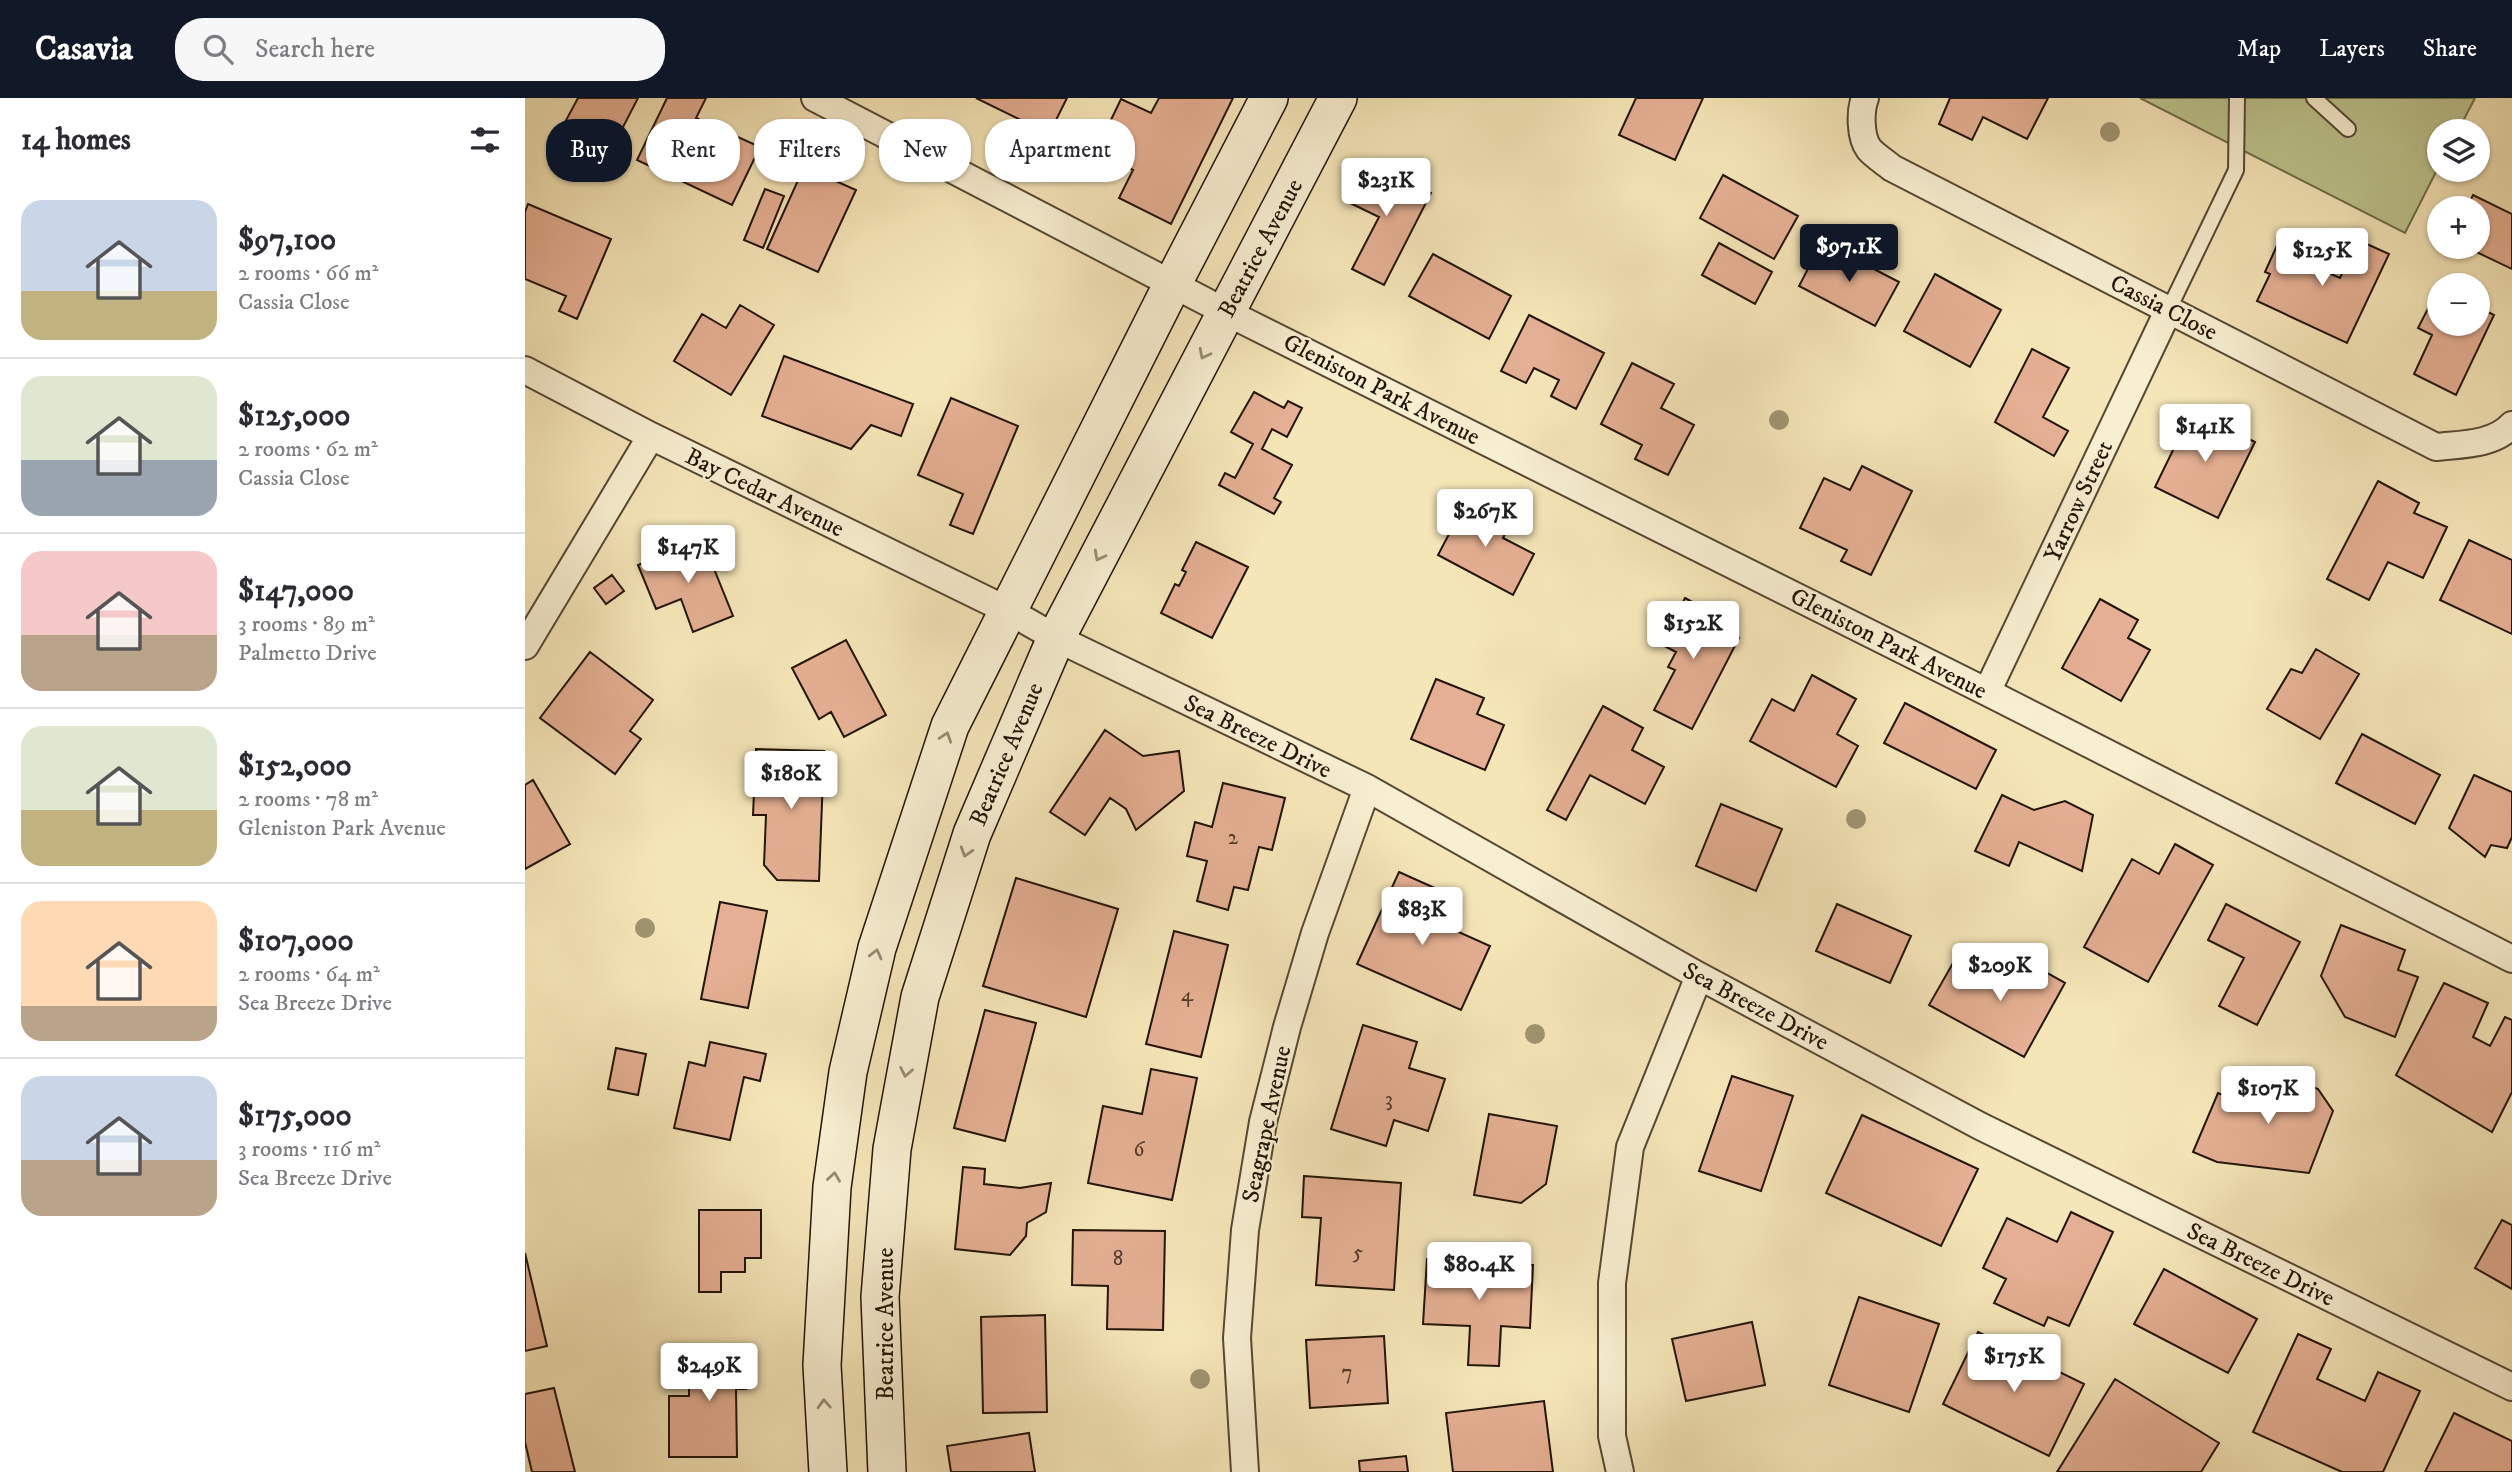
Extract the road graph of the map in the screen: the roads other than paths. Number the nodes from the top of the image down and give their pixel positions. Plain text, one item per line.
1 (815, 98) edge
2 (1269, 98) edge
3 (1338, 98) edge
4 (1865, 98) edge
5 (2238, 98) edge
6 (2314, 98) edge
7 (2348, 129) dead end
8 (1173, 283) junction
9 (2169, 309) junction
10 (1226, 312) junction
11 (525, 370) edge
12 (2512, 425) edge
13 (651, 436) junction
14 (1007, 610) junction
15 (1056, 638) junction
16 (525, 646) edge
17 (1987, 692) junction
18 (1367, 788) junction
19 (2512, 959) edge
20 (1699, 976) junction
21 (2512, 1387) edge
22 (828, 1472) edge
23 (887, 1472) edge
24 (1245, 1472) edge
25 (1620, 1472) edge

1 - 8 street
2 - 8 main road
3 - 10 main road, Beatrice Avenue
4 - 9 street, Cassia Close
5 - 9 lane
6 - 7 lane
8 - 10 street, Gleniston Park Avenue
8 - 14 main road
9 - 12 street, Cassia Close
9 - 17 street, Yarrow Street
10 -> 15 main road, Beatrice Avenue
10 - 17 street, Gleniston Park Avenue
11 - 13 street, Bay Cedar Avenue
13 - 14 street, Bay Cedar Avenue
13 - 16 street
14 - 15 street, Sea Breeze Drive
22 -> 14 main road
15 - 18 street, Sea Breeze Drive
15 -> 23 main road, Beatrice Avenue
17 - 19 street, Gleniston Park Avenue
18 - 20 street, Sea Breeze Drive
18 - 24 street, Seagrape Avenue
20 - 21 street, Sea Breeze Drive
20 - 25 street

